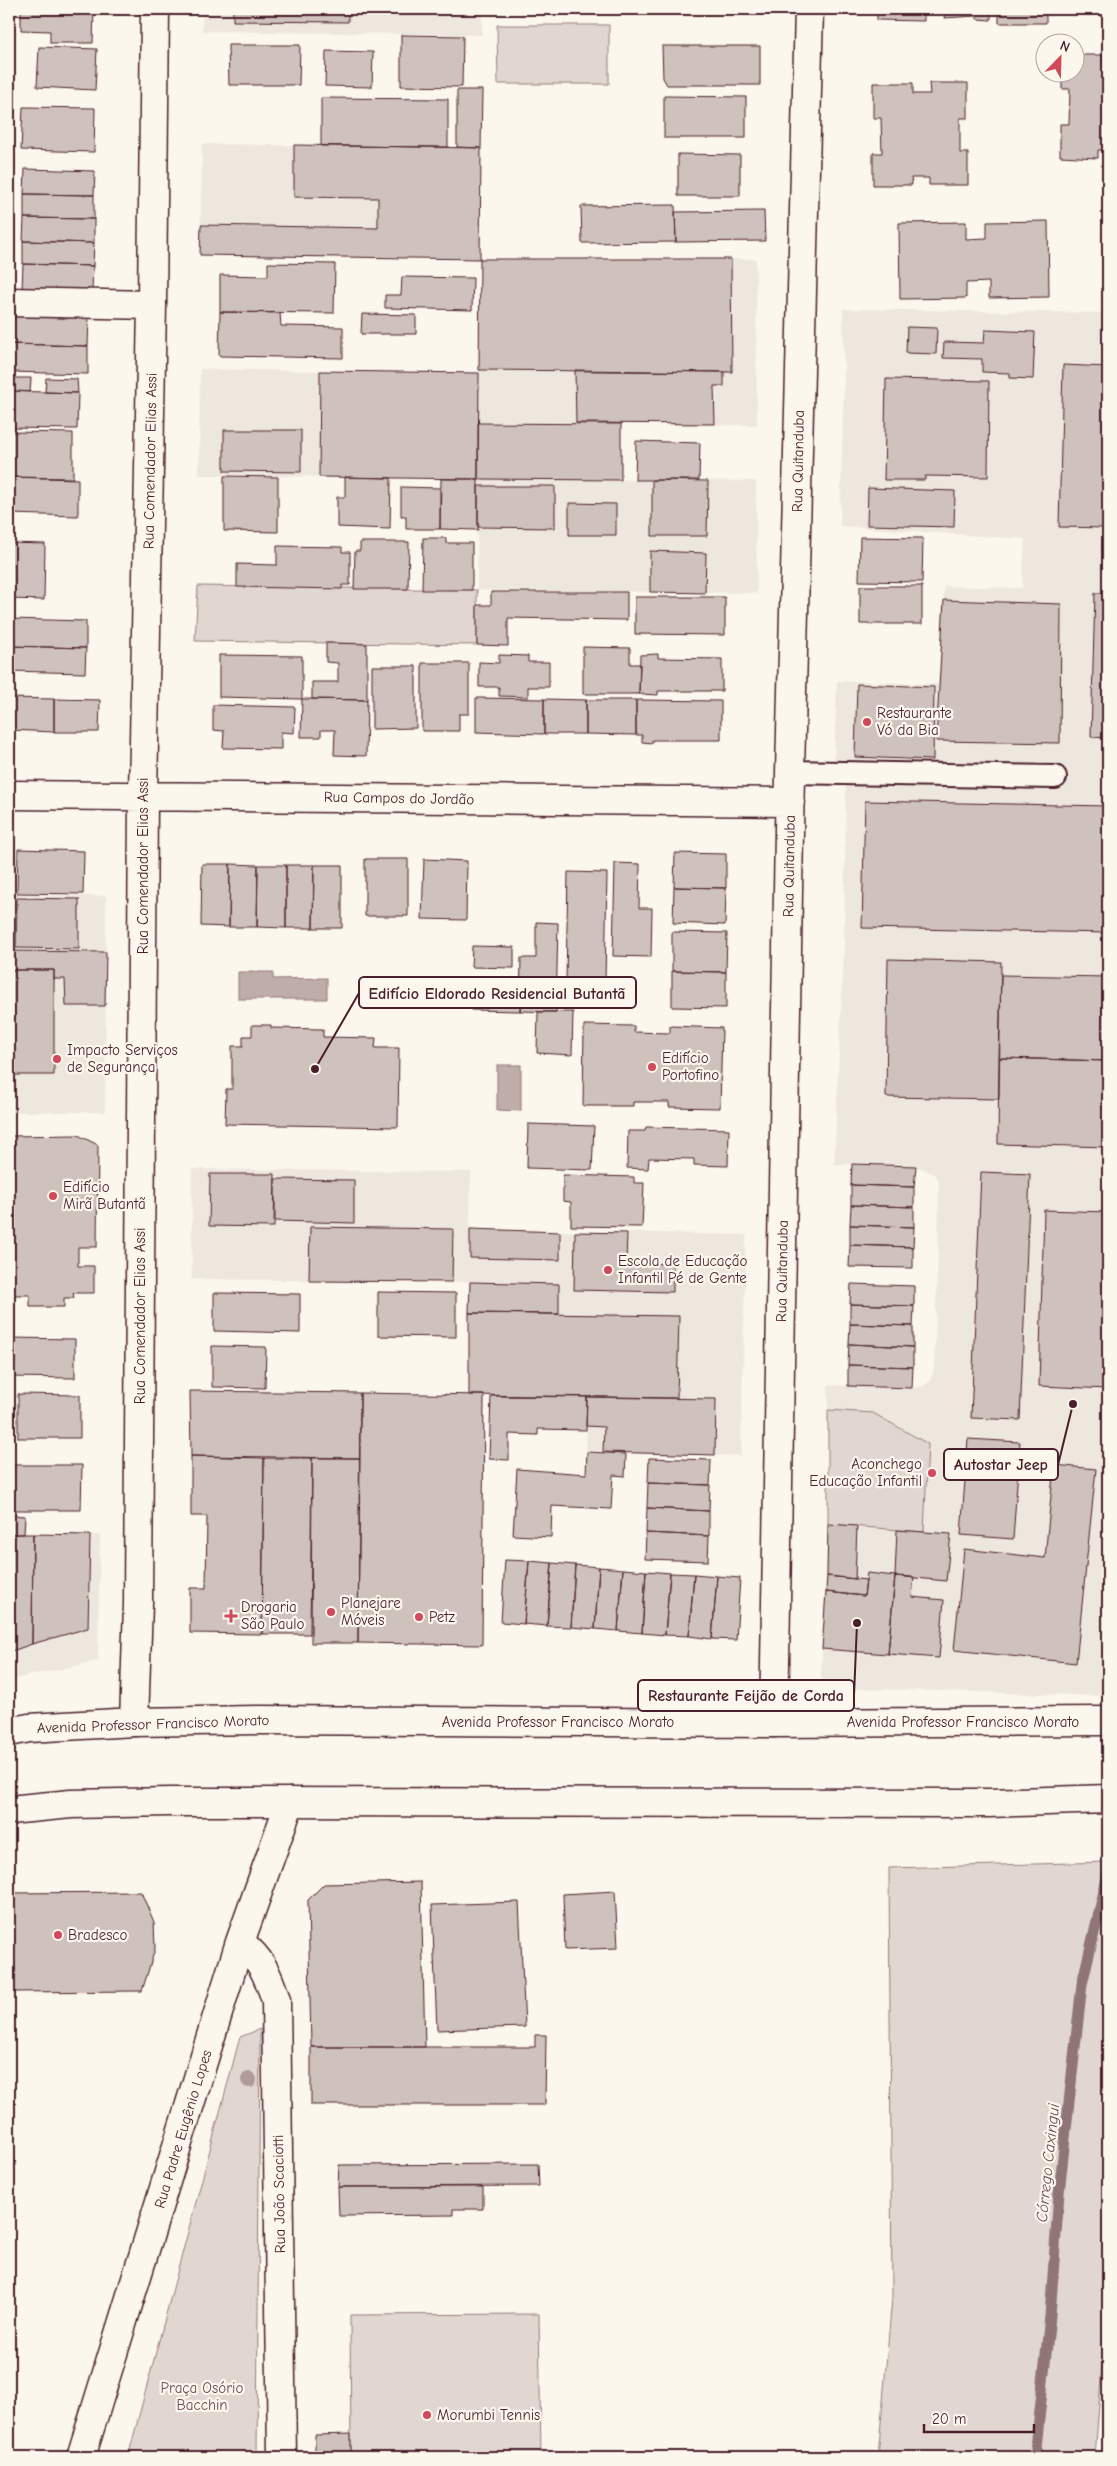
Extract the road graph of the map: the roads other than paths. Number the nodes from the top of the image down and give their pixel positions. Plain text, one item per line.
1 (155, 9) edge
2 (809, 9) edge
3 (9, 302) edge
4 (152, 305) junction
5 (790, 772) junction
6 (1055, 777) dead end
7 (9, 795) edge
8 (144, 796) junction
9 (790, 802) junction
10 (1108, 1721) edge
11 (134, 1722) junction
12 (774, 1722) junction
13 (9, 1732) edge
14 (1108, 1799) edge
15 (290, 1802) junction
16 (9, 1810) edge
17 (240, 1942) junction
18 (81, 2457) edge
19 (282, 2457) edge

1 - 4 main road, Rua Comendador Elias Assi
2 - 5 main road, Rua Quitanduba
3 - 4 main road
4 - 8 main road, Rua Comendador Elias Assi
5 - 6 lane
5 - 9 main road, Rua Quitanduba
7 - 8 main road, Rua Campos do Jordão
8 - 9 main road, Rua Campos do Jordão
8 - 11 main road, Rua Comendador Elias Assi
9 - 12 main road, Rua Quitanduba
10 - 12 main road, Avenida Professor Francisco Morato
11 - 12 main road, Avenida Professor Francisco Morato
11 - 13 main road, Avenida Professor Francisco Morato
14 - 15 main road
15 - 16 main road
15 - 17 main road, Rua Padre Eugênio Lopes
17 - 18 main road, Rua Padre Eugênio Lopes
17 - 19 main road, Rua João Scaciotti

